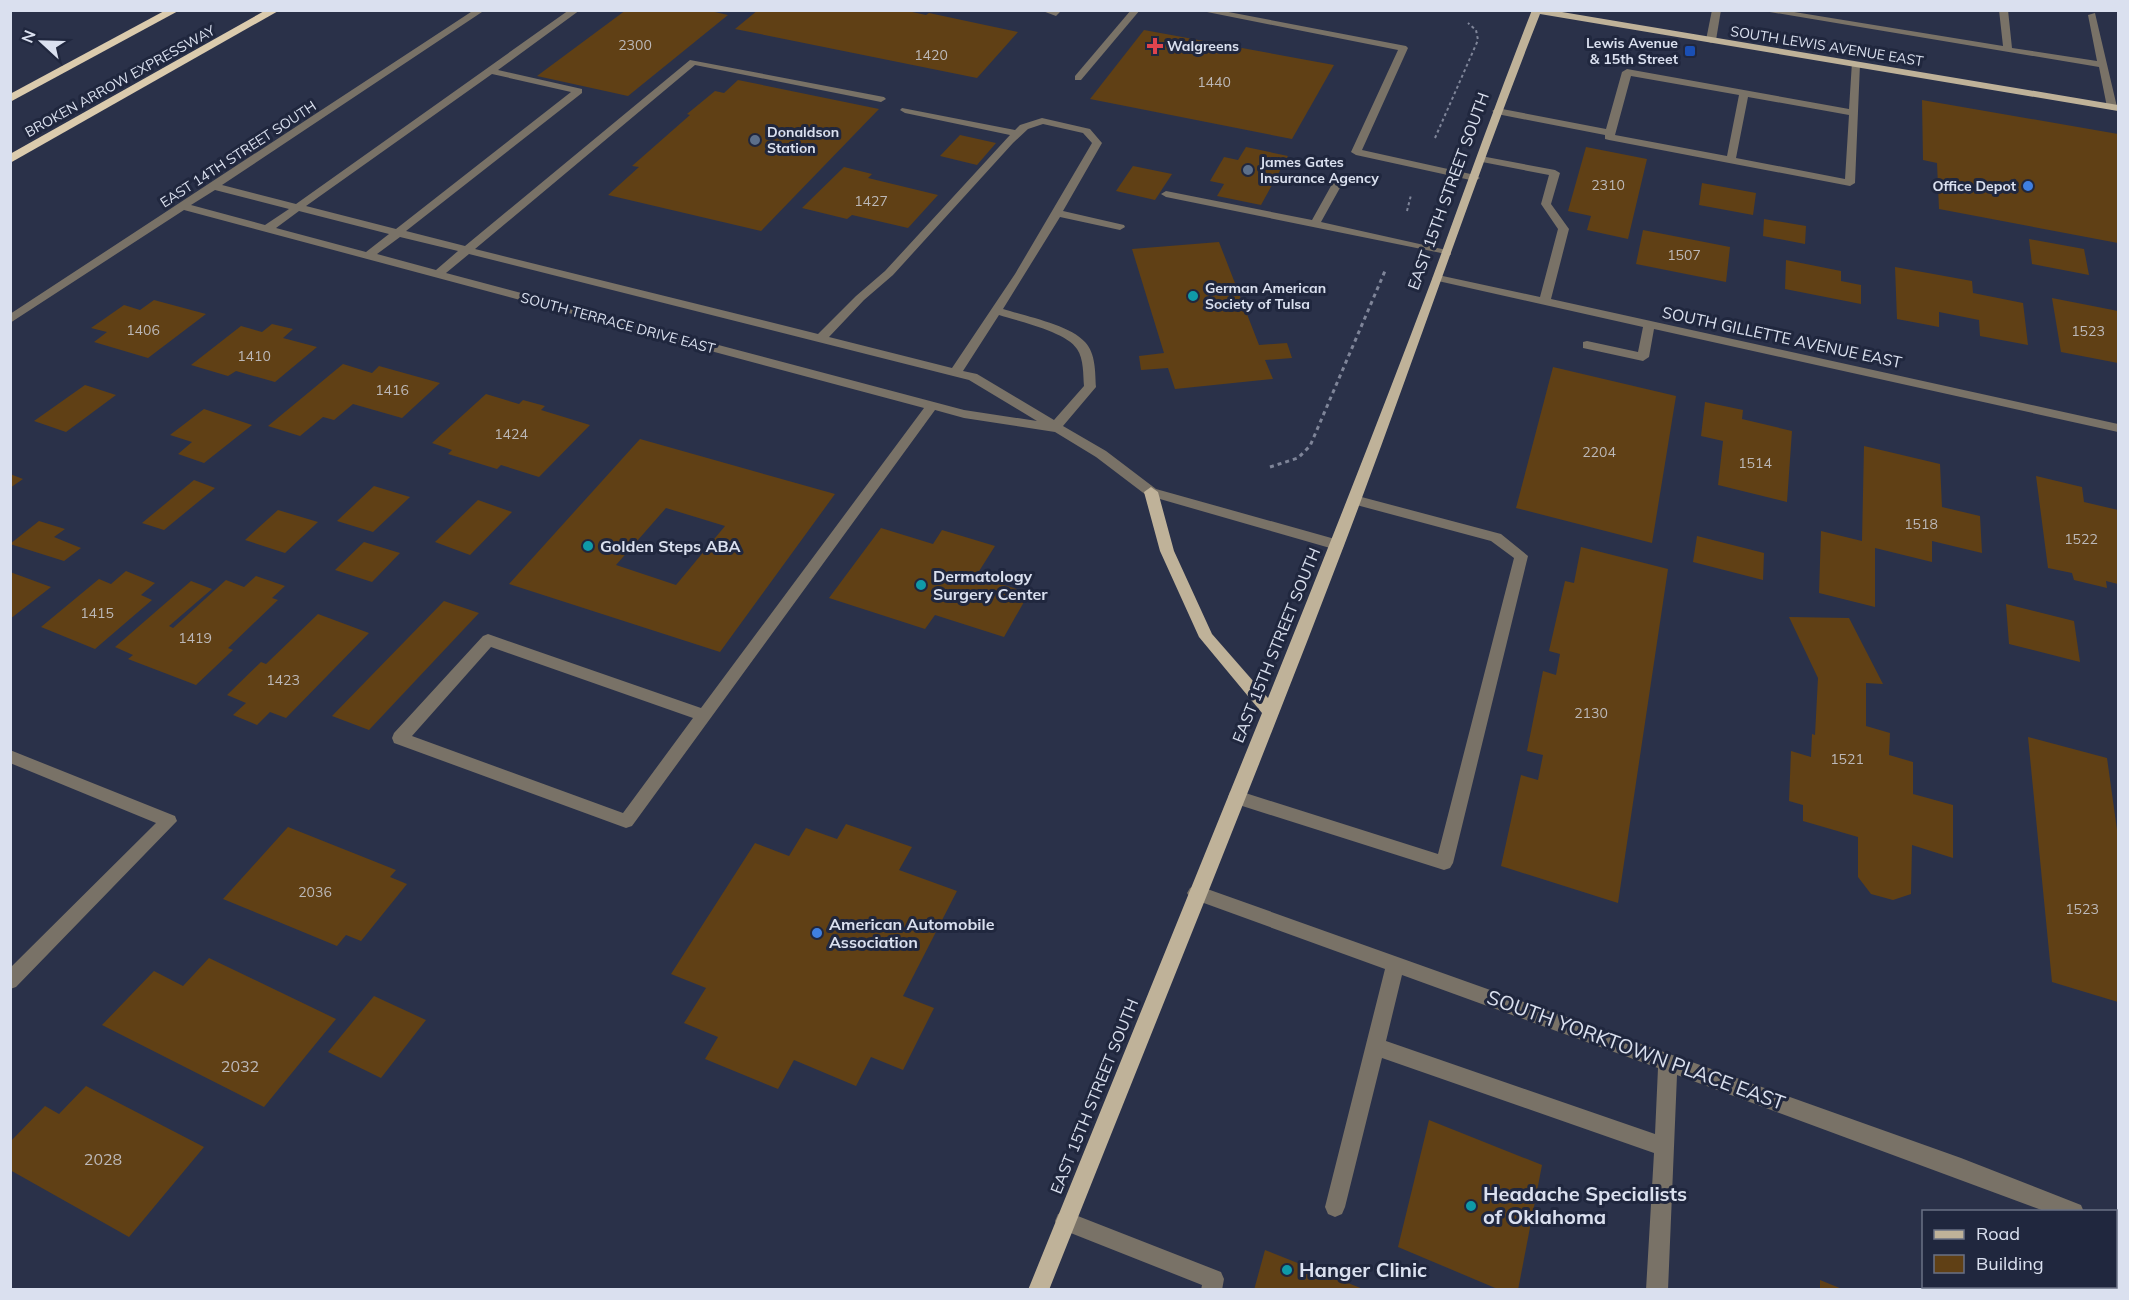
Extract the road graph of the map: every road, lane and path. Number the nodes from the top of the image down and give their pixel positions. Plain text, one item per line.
1 (175, 10) edge
2 (275, 10) edge
3 (481, 10) edge
4 (576, 10) edge
5 (1044, 10) edge
6 (1058, 10) edge
7 (1136, 10) edge
8 (1201, 10) edge
9 (1717, 10) edge
10 (1762, 10) edge
11 (2003, 10) edge
12 (1535, 11) edge
13 (2092, 15) dead end
14 (1711, 40) junction
15 (2008, 50) junction
16 (1855, 64) junction
17 (2102, 65) junction
18 (490, 71) junction
19 (1078, 78) dead end
20 (1744, 93) junction
21 (10, 99) edge
22 (881, 99) dead end
23 (2115, 107) edge
24 (905, 110) dead end
25 (1497, 111) junction
26 (1854, 113) junction
27 (1017, 133) junction
28 (1610, 133) junction
29 (10, 159) edge
30 (1481, 159) junction
31 (1731, 160) junction
32 (1341, 177) dead end
33 (1475, 178) junction
34 (216, 187) junction
35 (1166, 194) dead end
36 (185, 207) junction
37 (298, 207) junction
38 (1057, 213) junction
39 (1315, 224) junction
40 (1120, 227) dead end
41 (267, 229) junction
42 (398, 232) junction
43 (467, 250) junction
44 (1447, 253) junction
45 (368, 256) junction
46 (438, 274) junction
47 (1438, 278) junction
48 (1545, 301) junction
49 (997, 311) junction
50 (10, 320) edge
51 (1649, 324) junction
52 (820, 339) junction
53 (1587, 345) dead end
54 (955, 373) junction
55 (932, 406) junction
56 (1054, 428) junction
57 (2118, 428) edge
58 (1151, 492) junction
59 (1354, 500) junction
60 (1337, 545) junction
61 (1271, 713) junction
62 (703, 715) junction
63 (10, 756) edge
64 (1236, 796) junction
65 (1196, 893) junction
66 (1396, 963) junction
67 (10, 981) edge
68 (1376, 1047) junction
69 (1668, 1062) junction
70 (1664, 1147) junction
71 (1335, 1207) dead end
72 (2069, 1210) edge
73 (1065, 1221) junction
74 (1038, 1290) edge
75 (1211, 1290) edge
76 (1657, 1290) edge

1 - 21 highway
2 - 29 highway, BROKEN ARROW EXPRESSWAY
3 - 34 street, EAST 14TH STREET SOUTH
4 - 18 street
5 - 6 street
7 - 19 street
8 - 33 street
9 - 14 street
10 - 15 street
11 - 15 street
12 - 14 main road, SOUTH LEWIS AVENUE EAST
12 - 25 main road, EAST 15TH STREET SOUTH
13 - 17 street
14 - 16 main road, SOUTH LEWIS AVENUE EAST
15 - 17 street
16 - 23 main road, SOUTH LEWIS AVENUE EAST
16 - 26 street
17 - 23 street
18 - 37 street
18 - 42 street
20 - 26 street
20 - 28 street
20 - 31 street
22 - 43 street
24 - 27 street
25 - 28 street
25 - 30 main road, EAST 15TH STREET SOUTH
26 - 31 street
27 - 38 street
27 - 52 street
28 - 31 street
30 - 33 main road, EAST 15TH STREET SOUTH
30 - 48 street
32 - 39 street
33 - 44 main road, EAST 15TH STREET SOUTH
34 - 36 street, EAST 14TH STREET SOUTH
34 - 37 street, SOUTH TERRACE DRIVE EAST
35 - 39 street
36 - 41 street, SOUTH TERRACE DRIVE EAST
36 - 50 street, EAST 14TH STREET SOUTH
37 - 41 street
37 - 42 street, SOUTH TERRACE DRIVE EAST
38 - 40 street
38 - 49 street
39 - 44 street
41 - 45 street, SOUTH TERRACE DRIVE EAST
42 - 43 street, SOUTH TERRACE DRIVE EAST
42 - 45 street
43 - 46 street
43 - 52 street, SOUTH TERRACE DRIVE EAST
44 - 47 main road, EAST 15TH STREET SOUTH
45 - 46 street, SOUTH TERRACE DRIVE EAST
46 - 55 street, SOUTH TERRACE DRIVE EAST
47 - 48 street, SOUTH GILLETTE AVENUE EAST
47 - 59 main road, EAST 15TH STREET SOUTH
48 - 51 street, SOUTH GILLETTE AVENUE EAST
49 - 54 street
49 - 56 street
51 - 53 street
51 - 57 street, SOUTH GILLETTE AVENUE EAST
52 - 54 street, SOUTH TERRACE DRIVE EAST
54 - 56 street, SOUTH TERRACE DRIVE EAST
55 - 56 street, SOUTH TERRACE DRIVE EAST
55 - 62 street
56 - 58 street, SOUTH TERRACE DRIVE EAST
58 - 60 street, SOUTH TERRACE DRIVE EAST
58 - 61 main road
59 - 60 main road, EAST 15TH STREET SOUTH
59 - 64 street
60 - 61 main road, EAST 15TH STREET SOUTH
61 - 64 main road, EAST 15TH STREET SOUTH
62 - 62 street
63 - 67 street
64 - 65 main road, EAST 15TH STREET SOUTH
65 - 66 street, SOUTH YORKTOWN PLACE EAST
65 - 73 main road, EAST 15TH STREET SOUTH
66 - 68 street
66 - 69 street, SOUTH YORKTOWN PLACE EAST
68 - 70 street
68 - 71 street
69 - 70 street
69 - 72 street, SOUTH YORKTOWN PLACE EAST
70 - 76 street
73 - 74 main road, EAST 15TH STREET SOUTH
73 - 75 street

